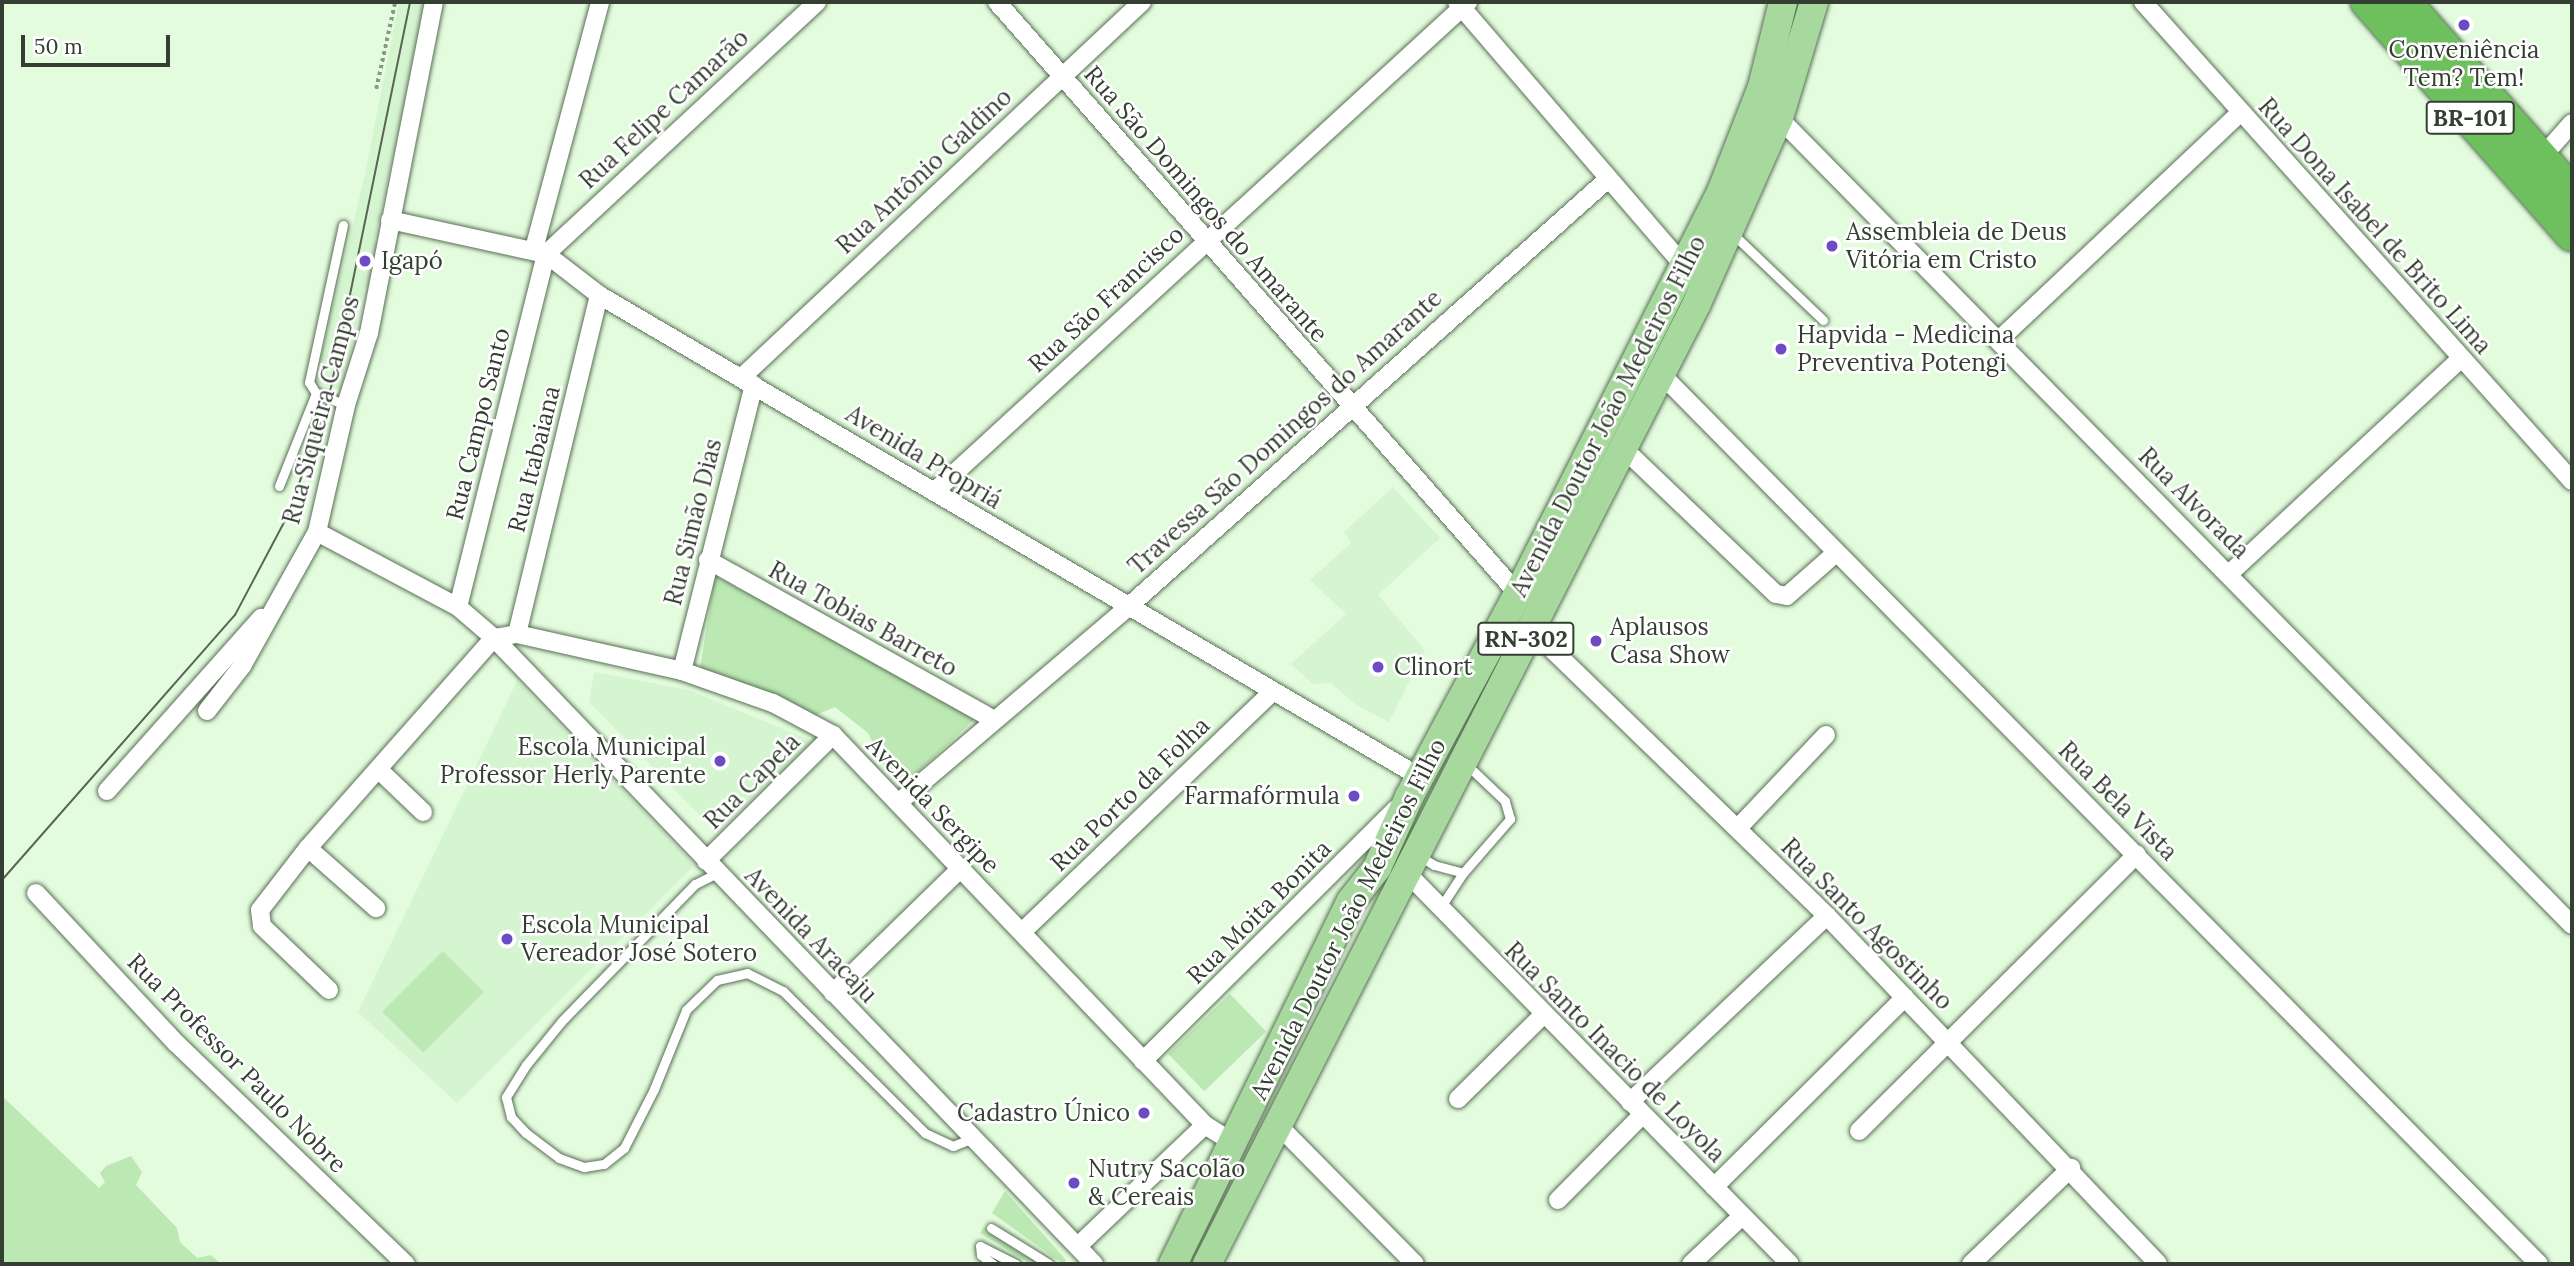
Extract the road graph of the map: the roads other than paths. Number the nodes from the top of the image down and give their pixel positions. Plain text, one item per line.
1 (434, 2) edge
2 (600, 2) edge
3 (817, 2) edge
4 (997, 2) edge
5 (1143, 2) edge
6 (1783, 2) edge
7 (1814, 2) edge
8 (2143, 2) edge
9 (2367, 2) edge
10 (2405, 2) edge
11 (1462, 4) edge
12 (1061, 75) junction
13 (2241, 112) junction
14 (1779, 118) junction
15 (2572, 123) edge
16 (2542, 157) junction
17 (1607, 180) junction
18 (2572, 192) edge
19 (390, 220) junction
20 (343, 225) dead end
21 (1731, 232) junction
22 (2572, 235) edge
23 (1206, 240) junction
24 (540, 251) junction
25 (1684, 266) junction
26 (599, 295) junction
27 (1823, 320) dead end
28 (1999, 340) junction
29 (2460, 359) junction
30 (1661, 374) junction
31 (748, 382) junction
32 (316, 393) junction
33 (346, 405) junction
34 (1352, 409) junction
35 (1623, 448) junction
36 (2572, 481) edge
37 (279, 486) dead end
38 (934, 492) junction
39 (317, 532) junction
40 (1836, 553) junction
41 (708, 560) junction
42 (2229, 574) junction
43 (293, 580) junction
44 (1518, 594) junction
45 (458, 607) junction
46 (1128, 607) junction
47 (1531, 629) junction
48 (517, 634) junction
49 (495, 638) junction
50 (682, 671) junction
51 (1272, 692) junction
52 (207, 711) dead end
53 (994, 720) junction
54 (833, 735) junction
55 (1826, 735) dead end
56 (1463, 762) junction
57 (379, 770) junction
58 (1414, 787) junction
59 (107, 791) dead end
60 (898, 803) junction
61 (423, 812) dead end
62 (1738, 828) junction
63 (307, 848) junction
64 (2137, 854) junction
65 (1412, 864) junction
66 (711, 867) junction
67 (1377, 867) junction
68 (960, 869) junction
69 (1463, 873) junction
70 (36, 893) dead end
71 (376, 908) dead end
72 (1440, 908) junction
73 (1827, 916) junction
74 (2572, 925) edge
75 (1023, 932) junction
76 (329, 990) dead end
77 (1345, 990) junction
78 (833, 993) junction
79 (1905, 997) junction
80 (1301, 1001) junction
81 (1543, 1015) junction
82 (1949, 1042) junction
83 (1143, 1061) junction
84 (1458, 1099) dead end
85 (1636, 1108) junction
86 (1205, 1125) junction
87 (1278, 1125) junction
88 (1858, 1131) dead end
89 (975, 1137) junction
90 (1234, 1143) junction
91 (2071, 1168) junction
92 (1714, 1188) junction
93 (1558, 1200) dead end
94 (1741, 1217) junction
95 (991, 1228) dead end
96 (1078, 1246) junction
97 (2150, 1262) edge
98 (1091, 1263) edge
99 (406, 1264) edge
100 (993, 1264) edge
101 (1016, 1264) edge
102 (1049, 1264) edge
103 (1173, 1264) edge
104 (1207, 1264) edge
105 (1415, 1264) edge
106 (1691, 1264) edge
107 (1790, 1264) edge
108 (1971, 1264) edge
109 (2539, 1264) edge

1 - 19 street, Rua Siqueira Campos
2 - 24 street, Rua Campo Santo
3 - 24 street, Rua Felipe Camarão
4 - 12 street, Rua São Domingos do Amarante
5 - 12 street, Rua Antônio Galdino
6 - 25 main road, Avenida Doutor João Medeiros Filho / RN-302
7 - 14 main road, Avenida Doutor João Medeiros Filho / RN-302
8 - 13 street, Rua Dona Isabel de Brito Lima
9 - 22 highway, BR-101
10 - 16 highway, BR-101
11 - 17 street
11 - 23 street, Rua São Francisco
12 - 23 street, Rua São Domingos do Amarante
12 - 31 street, Rua Antônio Galdino
13 - 28 street
13 - 29 street, Rua Dona Isabel de Brito Lima
14 - 21 main road, Avenida Doutor João Medeiros Filho / RN-302
14 - 28 street, Rua Alvorada
15 - 16 street
16 - 18 highway, BR-101
17 - 25 street
17 - 34 street, Travessa São Domingos do Amarante
19 - 24 street, Avenida Propriá
19 - 33 street, Rua Siqueira Campos
20 - 32 lane
21 - 27 lane
21 - 30 main road, Avenida Doutor João Medeiros Filho / RN-302
23 - 34 street, Rua São Domingos do Amarante
23 - 38 street, Rua São Francisco
24 - 26 street, Avenida Propriá
24 - 45 street, Rua Campo Santo
25 - 44 main road, Avenida Doutor João Medeiros Filho / RN-302
26 - 31 street, Avenida Propriá
26 - 48 street, Rua Itabaiana
28 - 42 street, Rua Alvorada
29 - 36 street, Rua Dona Isabel de Brito Lima
29 - 42 street
30 - 35 main road, Avenida Doutor João Medeiros Filho / RN-302
30 - 40 street, Rua Bela Vista
31 - 38 street, Avenida Propriá
31 - 41 street, Rua Simão Dias
32 - 33 lane
32 - 37 lane
33 - 39 street, Rua Siqueira Campos
34 - 44 street, Rua São Domingos do Amarante
34 - 46 street, Travessa São Domingos do Amarante
35 - 40 street
35 - 47 main road, Avenida Doutor João Medeiros Filho / RN-302
38 - 46 street, Avenida Propriá
39 - 43 street, Rua Siqueira Campos
39 - 45 street, Avenida Aracaju
40 - 64 street, Rua Bela Vista
41 - 50 street, Rua Simão Dias
41 - 53 street, Rua Tobias Barreto
42 - 74 street, Rua Alvorada
43 - 52 street, Rua Siqueira Campos
43 - 59 street, Rua Siqueira Campos
44 - 58 main road, Avenida Doutor João Medeiros Filho / RN-302
45 - 49 street, Avenida Aracaju
46 - 51 street, Avenida Propriá
46 - 53 street, Travessa São Domingos do Amarante
47 - 56 main road, Avenida Doutor João Medeiros Filho / RN-302
47 - 62 street, Rua Santo Agostinho
48 - 49 street
48 - 50 street, Avenida Sergipe
49 - 57 street
49 - 66 street, Avenida Aracaju
50 - 54 street, Avenida Sergipe
51 - 58 street, Avenida Propriá
51 - 75 street, Rua Porto da Folha
53 - 60 street, Travessa São Domingos do Amarante
54 - 60 street, Avenida Sergipe
54 - 66 street, Rua Capela
55 - 62 street
56 - 65 main road, Avenida Doutor João Medeiros Filho / RN-302
56 - 69 lane
57 - 61 street
57 - 63 street
58 - 67 main road, Avenida Doutor João Medeiros Filho / RN-302
58 - 83 street, Rua Moita Bonita
60 - 68 street, Avenida Sergipe
62 - 73 street, Rua Santo Agostinho
63 - 71 street
63 - 76 street
64 - 82 street
64 - 109 street, Rua Bela Vista
65 - 69 lane
65 - 72 street, Rua Santo Inacio de Loyola
65 - 77 main road, Avenida Doutor João Medeiros Filho / RN-302
66 - 78 street, Avenida Aracaju
66 - 89 lane
67 - 77 main road
67 - 80 main road, Avenida Doutor João Medeiros Filho / RN-302
68 - 75 street, Avenida Sergipe
68 - 78 street
69 - 72 lane
70 - 99 street, Rua Professor Paulo Nobre
72 - 81 street, Rua Santo Inacio de Loyola
73 - 79 street, Rua Santo Agostinho
73 - 85 street
75 - 83 street, Avenida Sergipe
77 - 87 main road, Avenida Doutor João Medeiros Filho / RN-302
78 - 89 street, Avenida Aracaju
79 - 82 street, Rua Santo Agostinho
79 - 92 street
80 - 87 main road
80 - 90 main road, Avenida Doutor João Medeiros Filho / RN-302
81 - 84 street
81 - 85 street, Rua Santo Inacio de Loyola
82 - 88 street
82 - 91 street, Rua Santo Agostinho
83 - 86 street, Avenida Sergipe
85 - 92 street, Rua Santo Inacio de Loyola
85 - 93 street
86 - 90 street, Avenida Sergipe
86 - 96 street
87 - 104 main road, Avenida Doutor João Medeiros Filho / RN-302
87 - 105 street
89 - 96 street, Avenida Aracaju
90 - 103 main road, Avenida Doutor João Medeiros Filho / RN-302
91 - 97 street, Rua Santo Agostinho
91 - 108 street
92 - 94 street, Rua Santo Inacio de Loyola
94 - 106 street
94 - 107 street, Rua Santo Inacio de Loyola
95 - 102 lane
96 - 98 street, Avenida Aracaju
100 - 101 lane

